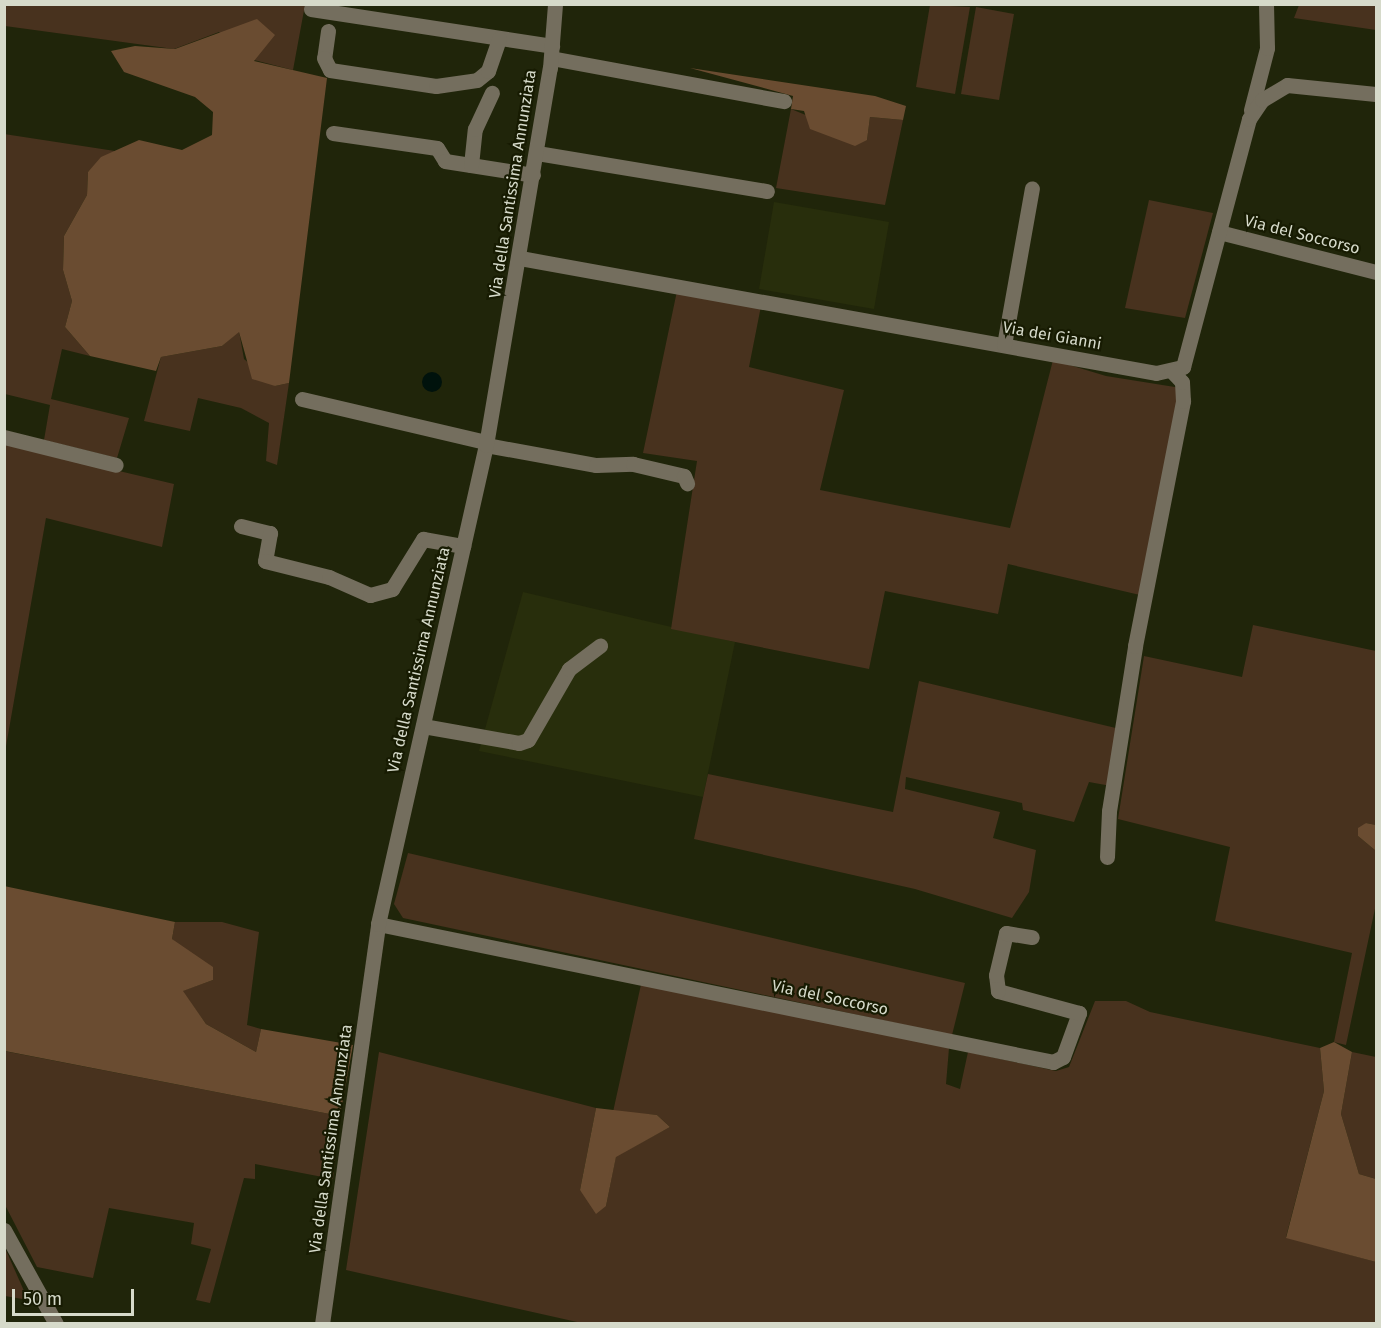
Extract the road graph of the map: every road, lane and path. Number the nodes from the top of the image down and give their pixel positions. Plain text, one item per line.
1 (555, 4) edge
2 (1266, 4) edge
3 (311, 9) dead end
4 (328, 31) dead end
5 (500, 39) junction
6 (552, 52) junction
7 (492, 93) dead end
8 (1377, 94) edge
9 (784, 101) dead end
10 (1249, 119) junction
11 (333, 133) dead end
12 (537, 153) junction
13 (471, 165) junction
14 (533, 175) junction
15 (1032, 188) dead end
16 (767, 191) dead end
17 (1219, 232) junction
18 (520, 258) junction
19 (1377, 272) edge
20 (1004, 345) junction
21 (1172, 370) junction
22 (302, 399) dead end
23 (4, 437) edge
24 (486, 443) junction
25 (116, 465) dead end
26 (687, 483) dead end
27 (241, 526) dead end
28 (463, 546) junction
29 (600, 646) dead end
30 (423, 726) junction
31 (1107, 857) dead end
32 (378, 924) junction
33 (1032, 937) dead end
34 (4, 1230) edge
35 (56, 1323) edge
36 (322, 1323) edge

1 - 6 street, Via della Santissima Annunziata
2 - 10 street
3 - 5 street
4 - 5 street
5 - 6 street
6 - 9 street
6 - 12 street, Via della Santissima Annunziata
7 - 13 street
8 - 10 street
10 - 17 street
11 - 13 street
12 - 14 street, Via della Santissima Annunziata
12 - 16 street
13 - 14 street
14 - 18 street, Via della Santissima Annunziata
15 - 20 street
17 - 19 street, Via del Soccorso
17 - 21 street
18 - 20 street, Via dei Gianni
18 - 24 street, Via della Santissima Annunziata
20 - 21 street, Via dei Gianni
21 - 31 street
22 - 24 street
23 - 25 street
24 - 26 street
24 - 28 street, Via della Santissima Annunziata
27 - 28 street
28 - 30 street, Via della Santissima Annunziata
29 - 30 street
30 - 32 street, Via della Santissima Annunziata
32 - 33 street, Via del Soccorso
32 - 36 street, Via della Santissima Annunziata
34 - 35 street

